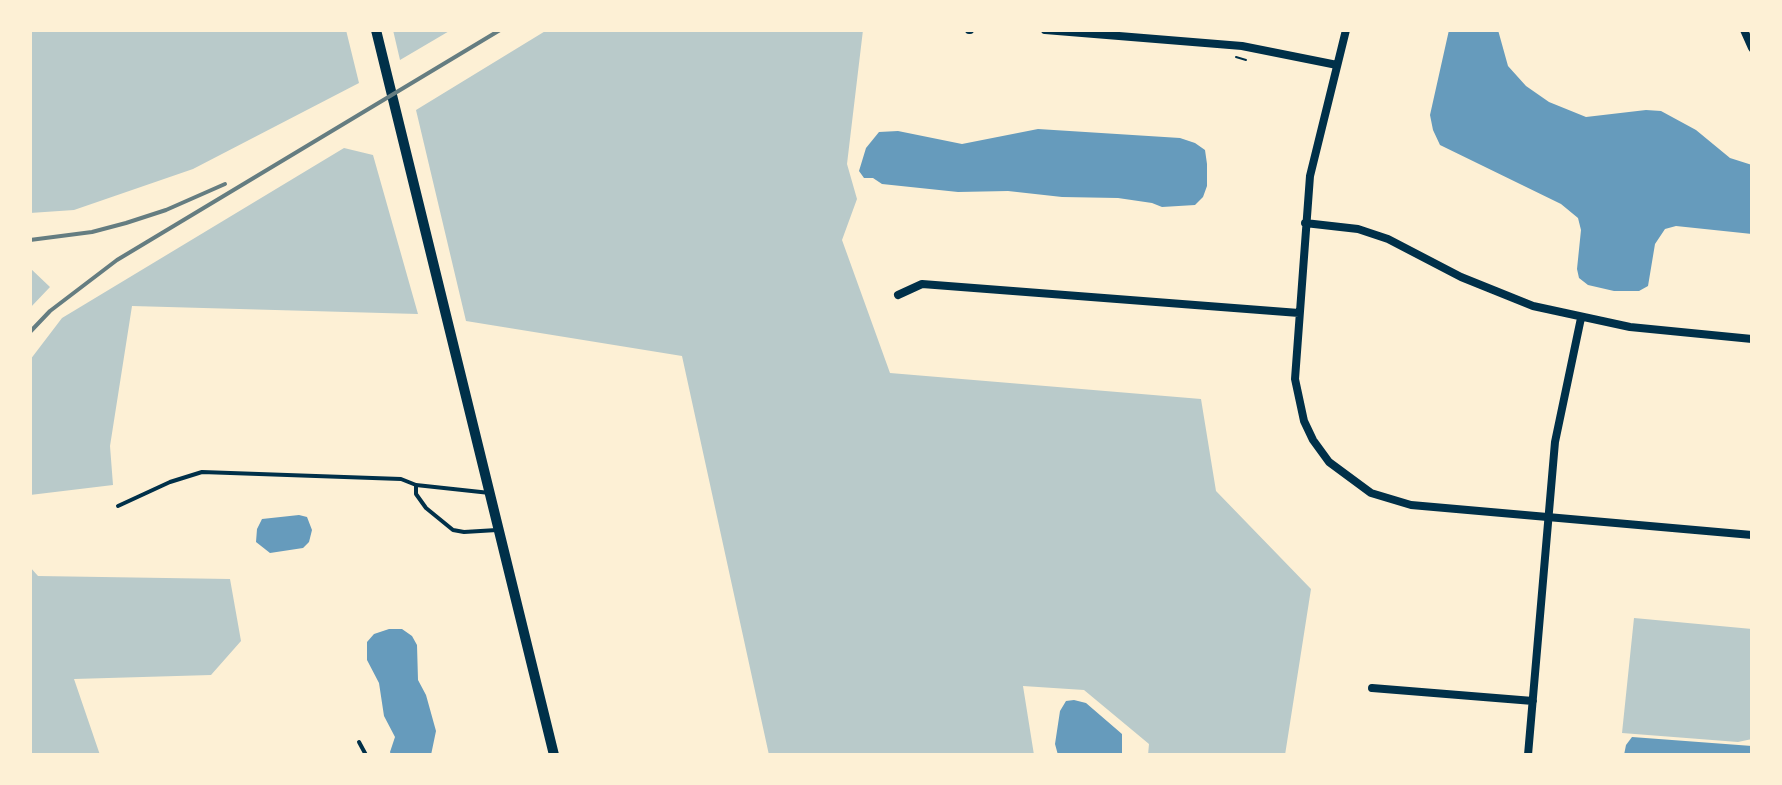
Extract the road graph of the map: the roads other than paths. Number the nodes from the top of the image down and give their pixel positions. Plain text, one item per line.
1 (376, 30) edge
2 (1045, 30) edge
3 (1346, 30) edge
4 (1744, 30) edge
5 (1752, 48) edge
6 (1337, 65) junction
7 (1305, 223) junction
8 (898, 295) dead end
9 (1299, 313) junction
10 (1581, 318) junction
11 (1752, 339) edge
12 (416, 485) junction
13 (490, 493) junction
14 (118, 506) dead end
15 (1548, 517) junction
16 (499, 530) junction
17 (1752, 535) edge
18 (1372, 688) dead end
19 (1533, 701) junction
20 (359, 742) dead end
21 (366, 755) edge
22 (554, 755) edge
23 (1528, 755) edge

1 - 13 street
2 - 6 street
3 - 6 street
4 - 5 street
6 - 7 street
7 - 9 street
7 - 10 street
8 - 9 street
9 - 15 street
10 - 11 street
10 - 15 street
12 - 13 lane
12 - 14 lane
12 - 16 lane
13 - 16 street
15 - 17 street
15 - 19 street
16 - 22 street
18 - 19 street
19 - 23 street
20 - 21 lane

